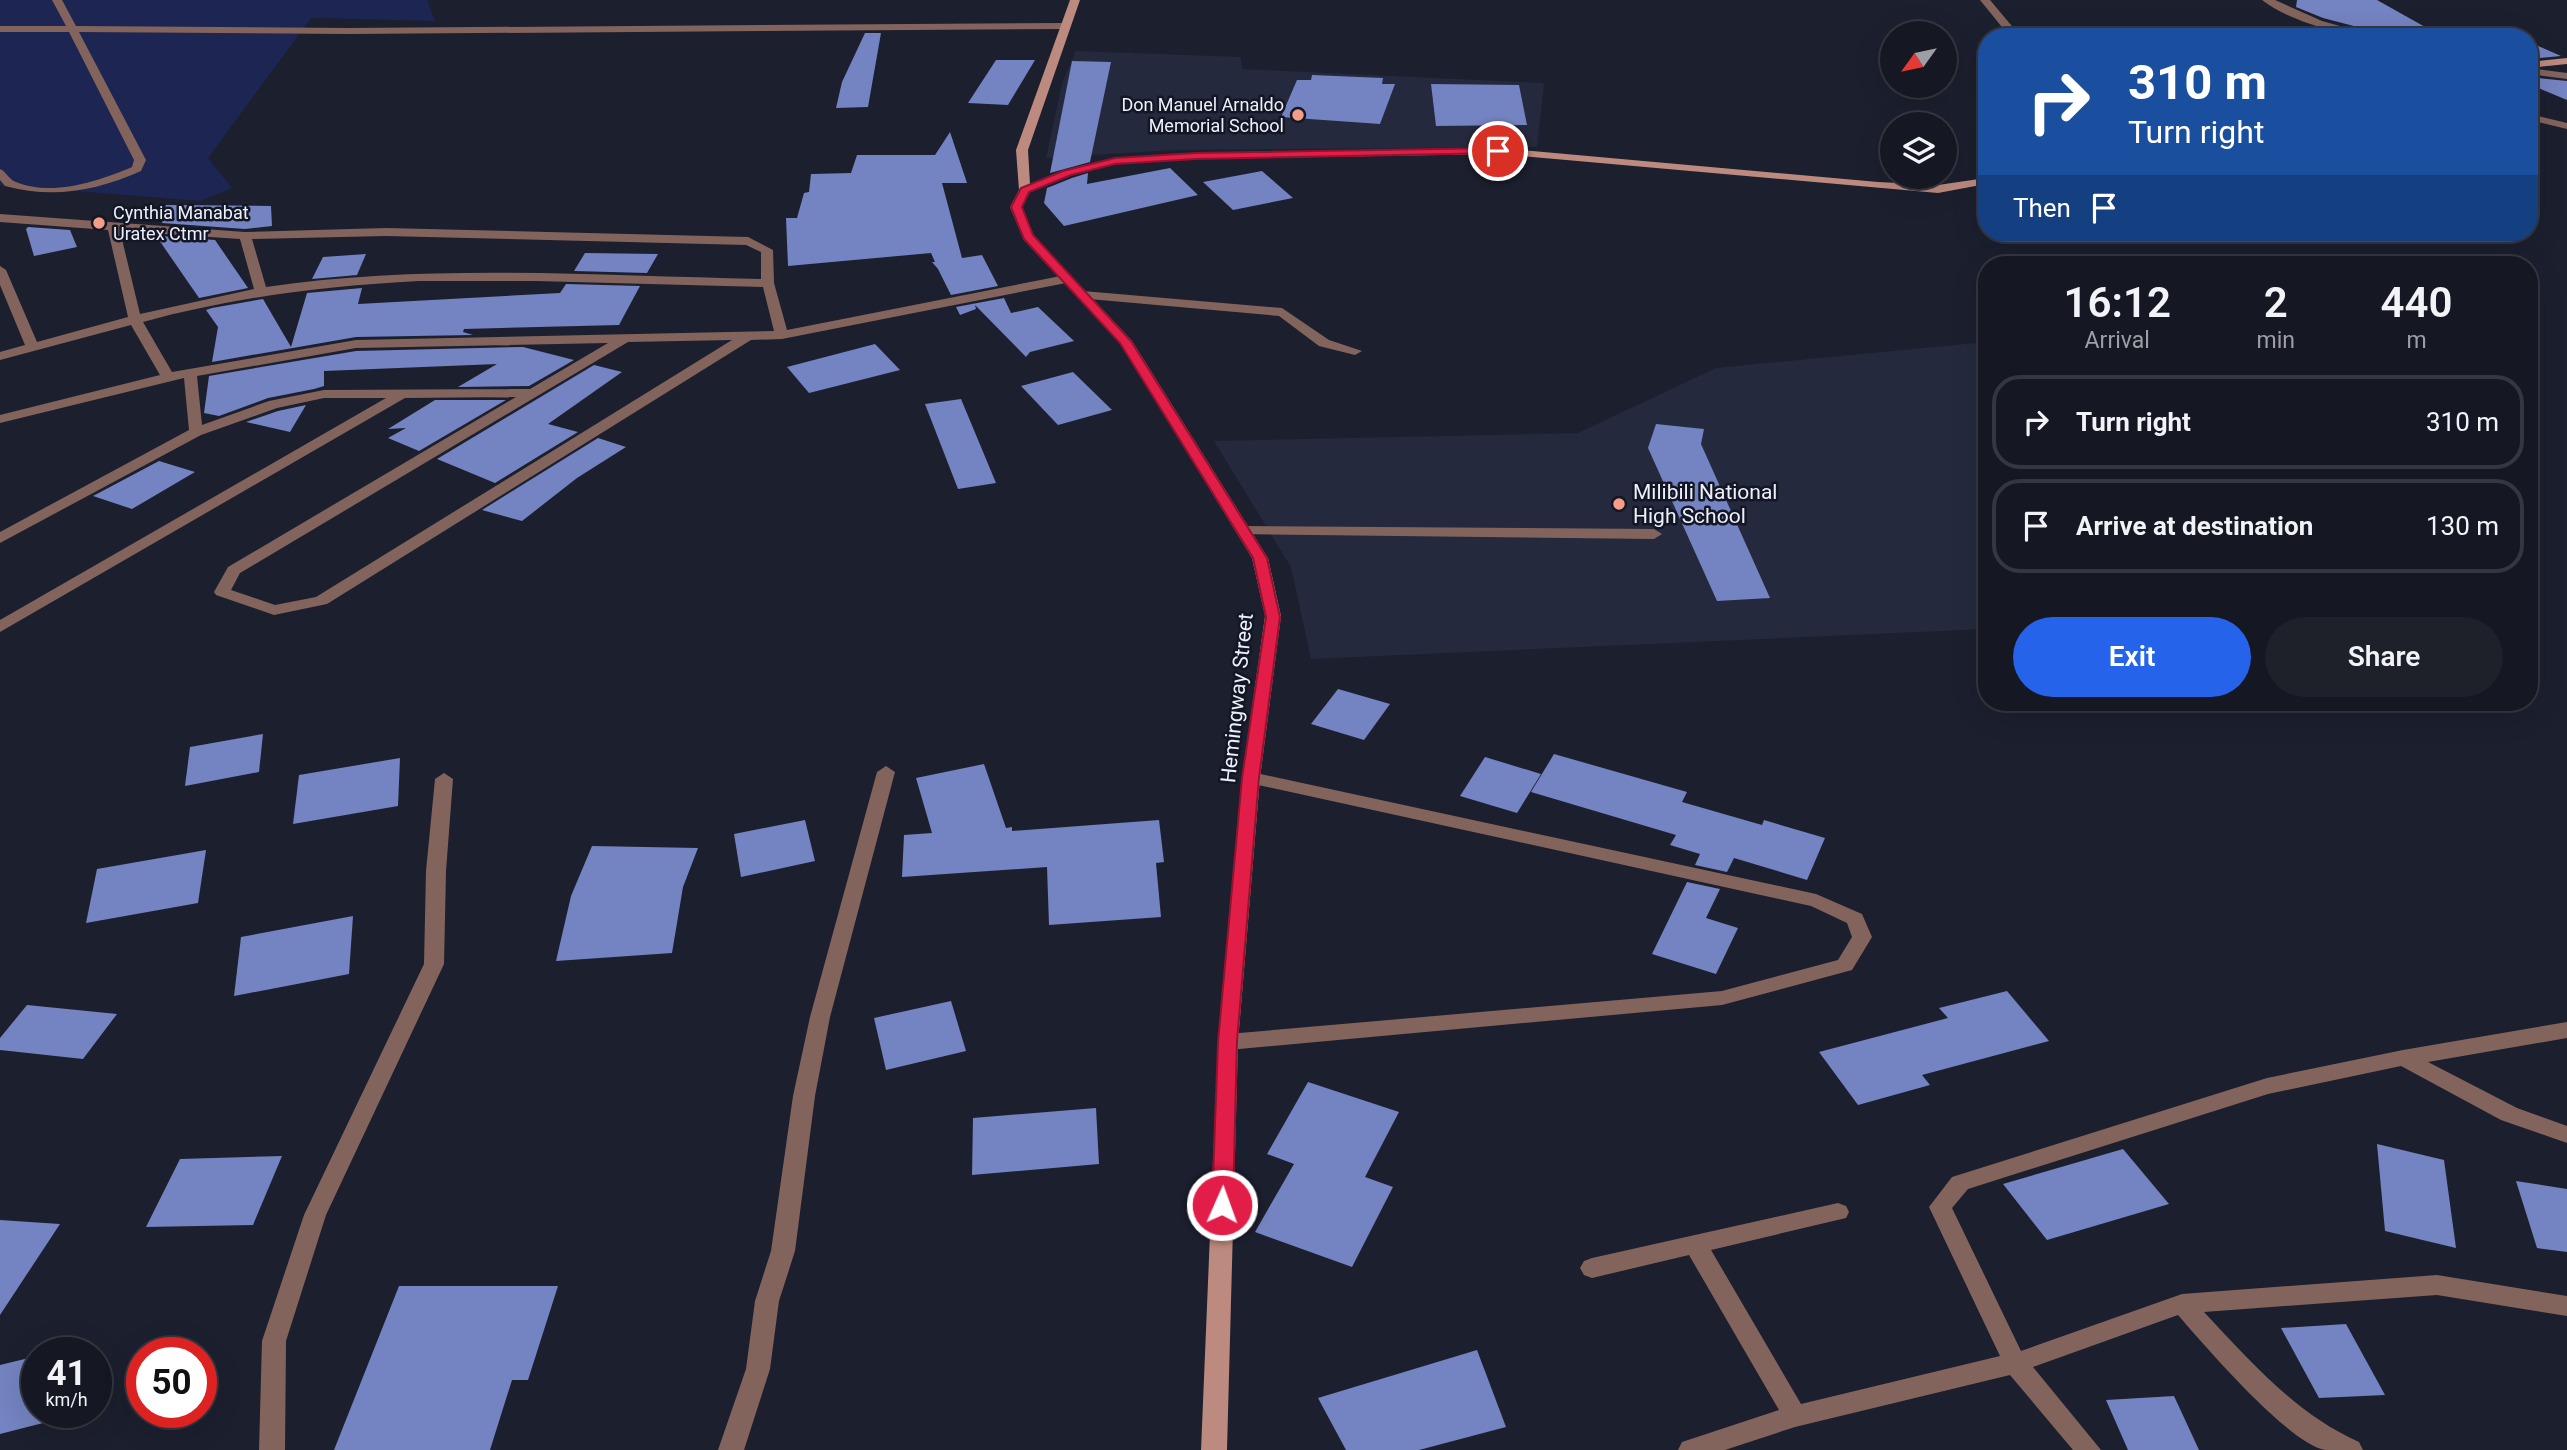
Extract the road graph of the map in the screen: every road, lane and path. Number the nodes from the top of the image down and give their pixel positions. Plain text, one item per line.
1 (57, 0) edge
2 (1075, 0) edge
3 (1985, 0) edge
4 (2267, 0) edge
5 (1065, 26) junction
6 (2008, 28) edge
7 (2338, 28) edge
8 (0, 29) edge
9 (73, 29) junction
10 (2567, 61) edge
11 (2538, 64) edge
12 (2538, 72) edge
13 (2567, 76) edge
14 (2538, 119) edge
15 (2567, 126) edge
16 (0, 172) edge
17 (1978, 182) edge
18 (1025, 190) junction
19 (0, 218) edge
20 (113, 228) junction
21 (245, 236) junction
22 (0, 270) edge
23 (1066, 279) junction
24 (768, 284) junction
25 (261, 292) junction
26 (1083, 295) junction
27 (135, 320) junction
28 (782, 335) junction
29 (626, 338) junction
30 (745, 338) junction
31 (33, 348) junction
32 (1355, 351) dead end
33 (0, 356) edge
34 (190, 373) junction
35 (168, 377) junction
36 (534, 393) junction
37 (402, 394) junction
38 (0, 419) edge
39 (196, 432) junction
40 (1243, 531) junction
41 (1654, 534) dead end
42 (1, 536) edge
43 (0, 627) edge
44 (886, 772) dead end
45 (1251, 778) junction
46 (444, 779) dead end
47 (2567, 1030) edge
48 (1228, 1042) junction
49 (2403, 1058) junction
50 (2567, 1135) edge
51 (1838, 1212) dead end
52 (1696, 1246) junction
53 (1592, 1268) dead end
54 (2182, 1304) junction
55 (2567, 1306) edge
56 (2015, 1363) junction
57 (1795, 1416) junction
58 (272, 1450) edge
59 (731, 1450) edge
60 (1214, 1450) edge
61 (1691, 1450) edge
62 (2088, 1450) edge
63 (2350, 1450) edge

1 - 9 street
2 - 5 main road, Hemingway Street
3 - 6 street
4 - 7 street
5 - 9 street
5 - 18 main road, Hemingway Street
8 - 9 street
9 - 16 street
10 - 11 main road
12 - 13 street
14 - 15 street
17 - 18 main road
18 - 23 main road, Hemingway Street
19 - 20 street
20 - 21 street
20 - 27 street
21 - 24 street
21 - 25 street
22 - 31 street
23 - 26 main road, Hemingway Street
23 - 28 street
24 - 25 street
24 - 28 street
25 - 27 street
26 - 32 street
26 - 40 main road, Hemingway Street
27 - 31 street
27 - 35 street
28 - 30 street
29 - 30 street
29 - 34 street
29 - 36 street
30 - 36 street
31 - 33 street
34 - 35 street
34 - 39 street
35 - 38 street
36 - 37 street
37 - 39 street
37 - 43 street
39 - 42 street
40 - 41 street
40 - 45 main road, Hemingway Street
44 - 59 street
45 - 48 main road, Hemingway Street
45 - 48 street
46 - 58 street
47 - 49 street
48 - 60 main road, Hemingway Street
49 - 50 street
49 - 56 street
51 - 52 street
52 - 53 street
52 - 57 street
54 - 55 street
54 - 56 street
54 - 63 street
56 - 57 street
56 - 62 street
57 - 61 street

